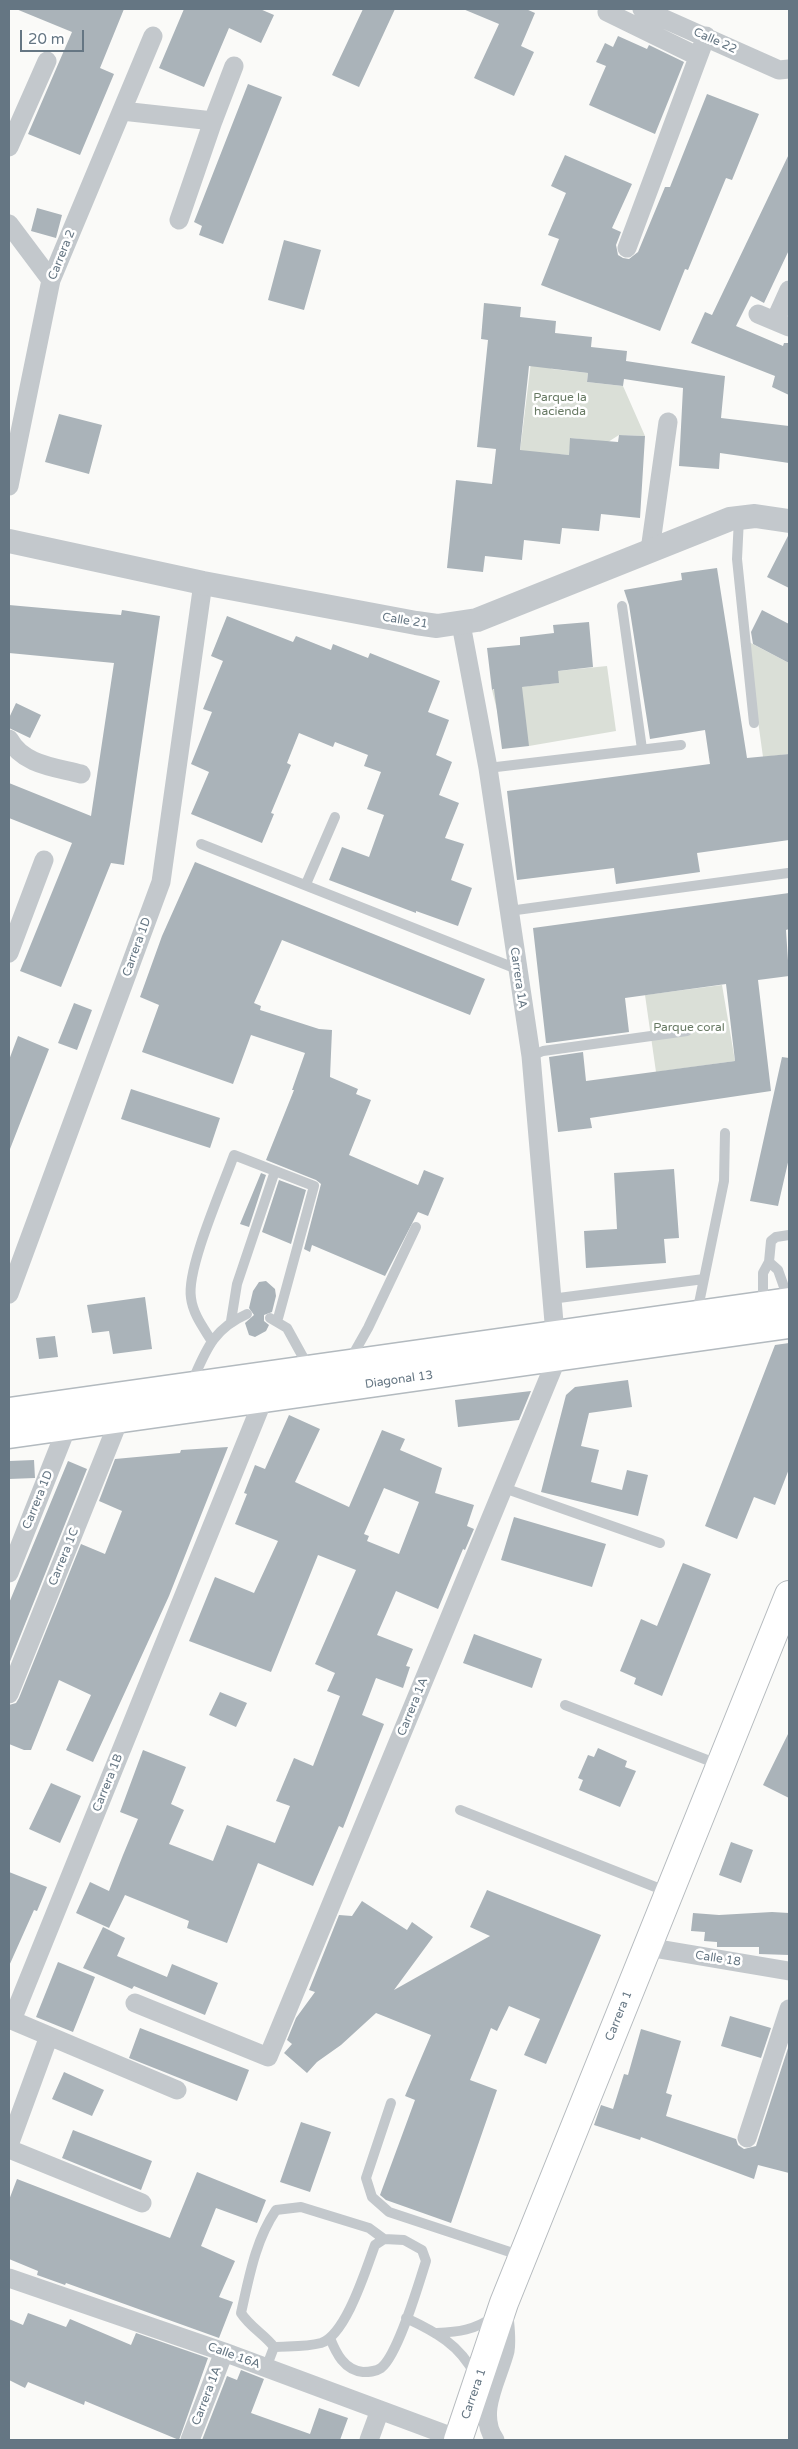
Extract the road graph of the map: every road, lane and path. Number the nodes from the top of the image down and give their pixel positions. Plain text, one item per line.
1 (608, 9) edge
2 (642, 9) edge
3 (153, 36) dead end
4 (706, 36) junction
5 (697, 56) junction
6 (47, 61) dead end
7 (234, 66) dead end
8 (789, 69) edge
9 (122, 110) junction
10 (212, 121) junction
11 (9, 148) edge
12 (179, 220) dead end
13 (9, 224) edge
14 (627, 248) dead end
15 (51, 280) junction
16 (789, 290) edge
17 (774, 320) edge
18 (668, 422) dead end
19 (9, 486) edge
20 (739, 518) junction
21 (789, 521) edge
22 (9, 541) edge
23 (650, 550) junction
24 (203, 583) junction
25 (622, 606) dead end
26 (461, 624) junction
27 (754, 723) dead end
28 (9, 740) edge
29 (681, 744) dead end
30 (642, 749) junction
31 (488, 768) junction
32 (81, 774) dead end
33 (335, 816) dead end
34 (201, 844) dead end
35 (44, 860) dead end
36 (788, 873) dead end
37 (306, 884) junction
38 (509, 910) junction
39 (9, 953) edge
40 (516, 969) junction
41 (687, 1031) dead end
42 (530, 1056) junction
43 (726, 1133) dead end
44 (275, 1171) junction
45 (416, 1227) dead end
46 (789, 1234) edge
47 (769, 1262) junction
48 (704, 1279) junction
49 (9, 1294) edge
50 (551, 1298) junction
51 (789, 1301) edge
52 (763, 1305) junction
53 (247, 1314) dead end
54 (697, 1314) junction
55 (231, 1321) junction
56 (789, 1326) edge
57 (211, 1340) junction
58 (556, 1346) junction
59 (349, 1363) junction
60 (310, 1369) junction
61 (190, 1386) junction
62 (263, 1400) junction
63 (9, 1411) edge
64 (119, 1420) junction
65 (67, 1427) junction
66 (9, 1436) edge
67 (504, 1488) junction
68 (660, 1543) dead end
69 (9, 1573) edge
70 (789, 1595) edge
71 (781, 1637) edge
72 (9, 1694) edge
73 (565, 1705) dead end
74 (720, 1766) junction
75 (460, 1810) dead end
76 (669, 1892) junction
77 (647, 1947) junction
78 (789, 1971) edge
79 (135, 2004) dead end
80 (789, 2009) edge
81 (10, 2020) edge
82 (49, 2036) junction
83 (177, 2090) dead end
84 (391, 2103) dead end
85 (747, 2138) dead end
86 (9, 2145) edge
87 (9, 2149) edge
88 (142, 2203) dead end
89 (384, 2239) junction
90 (522, 2256) junction
91 (9, 2278) edge
92 (503, 2307) junction
93 (406, 2318) junction
94 (437, 2333) junction
95 (330, 2338) junction
96 (274, 2347) junction
97 (224, 2352) junction
98 (266, 2368) junction
99 (479, 2382) junction
100 (380, 2410) junction
101 (190, 2440) edge
102 (369, 2440) edge
103 (458, 2440) edge
104 (494, 2440) edge

1 - 5 street
2 - 4 street, Calle 22
3 - 9 street, Carrera 2
4 - 5 street
4 - 8 street, Calle 22
5 - 14 street
6 - 11 street
7 - 10 street
9 - 10 street
9 - 15 street, Carrera 2
10 - 12 street
13 - 15 street
15 - 19 street, Carrera 2
16 - 17 street
18 - 23 street
20 - 21 street, Calle 21
20 - 23 street, Calle 21
20 - 27 lane
22 - 24 street, Calle 21
23 - 26 street, Calle 21
24 - 26 street, Calle 21
24 - 49 street, Carrera 1D
25 - 30 lane
26 - 31 street, Carrera 1A
28 - 32 street
29 - 30 lane
30 - 31 lane
31 - 38 street, Carrera 1A
33 - 37 lane
34 - 37 lane
35 - 39 street
36 - 38 lane
37 - 40 lane
38 - 40 street, Carrera 1A
40 - 42 street, Carrera 1A
41 - 42 lane
42 - 50 street, Carrera 1A
43 - 48 lane
44 - 55 lane
44 - 57 lane
44 - 60 lane
45 - 59 lane
46 - 47 lane
47 - 51 lane
47 - 52 lane
48 - 50 lane
48 - 54 lane
50 - 58 street, Carrera 1A
51 - 52 main road, Diagonal 13
52 - 54 main road, Diagonal 13
53 - 55 lane
54 - 58 main road, Diagonal 13
55 - 57 lane
56 - 58 main road, Diagonal 13
57 - 61 lane
58 - 59 main road, Diagonal 13
58 - 62 main road, Diagonal 13
58 - 67 street, Carrera 1A
59 - 60 main road, Diagonal 13
60 - 61 main road, Diagonal 13
61 - 63 main road, Diagonal 13
62 - 64 main road, Diagonal 13
62 - 81 street, Carrera 1B
64 - 65 main road, Diagonal 13
64 - 72 street, Carrera 1C
65 - 66 main road, Diagonal 13
65 - 69 street, Carrera 1D
67 - 68 lane
67 - 79 street, Carrera 1A
70 - 71 main road, Carrera 1
71 - 74 main road, Carrera 1
73 - 74 lane
74 - 76 main road, Carrera 1
75 - 76 lane
76 - 77 main road, Carrera 1
77 - 78 street, Calle 18
77 - 90 main road, Carrera 1
80 - 85 street
81 - 82 street, Carrera 1B
82 - 83 street, Carrera 1B
82 - 86 street
84 - 90 lane
87 - 88 street
89 - 93 lane
89 - 95 lane
89 - 96 lane
90 - 92 main road, Carrera 1
91 - 97 street, Calle 16A
92 - 94 lane
92 - 99 main road, Carrera 1
92 - 104 street
93 - 94 lane
93 - 95 lane
94 - 99 lane
95 - 96 lane
96 - 98 lane
97 - 98 street, Calle 16A
97 - 101 street, Carrera 1A
98 - 100 street, Calle 16A
99 - 103 main road, Carrera 1
100 - 102 street
100 - 103 street, Calle 16A

